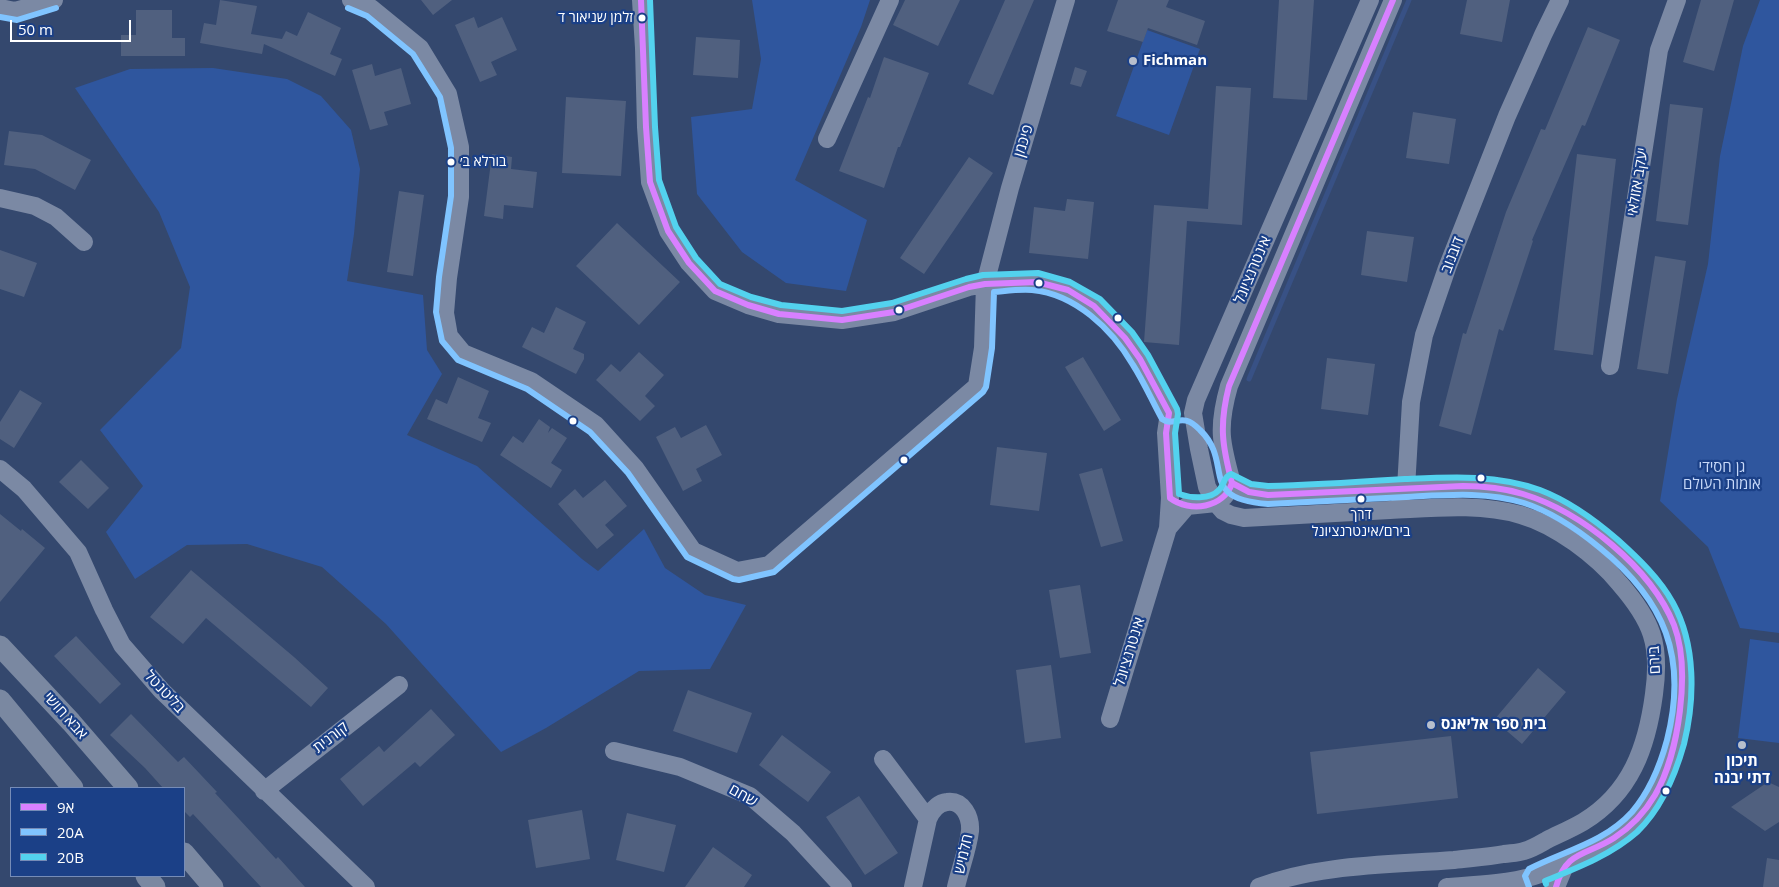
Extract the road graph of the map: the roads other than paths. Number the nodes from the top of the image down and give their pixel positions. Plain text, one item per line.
1 (54, 0) edge
2 (352, 0) edge
3 (641, 0) edge
4 (890, 0) edge
5 (1066, 0) edge
6 (1370, 0) edge
7 (1393, 0) edge
8 (1560, 0) edge
9 (1677, 0) edge
10 (0, 8) edge
11 (827, 139) dead end
12 (0, 198) edge
13 (84, 242) dead end
14 (986, 284) junction
15 (1610, 366) dead end
16 (1170, 413) junction
17 (1193, 413) junction
18 (1221, 443) junction
19 (0, 468) edge
20 (1232, 483) junction
21 (1406, 488) junction
22 (1170, 498) junction
23 (1216, 503) junction
24 (1188, 506) junction
25 (1378, 511) junction
26 (1168, 528) junction
27 (0, 646) edge
28 (398, 685) dead end
29 (0, 700) edge
30 (1110, 719) dead end
31 (614, 751) dead end
32 (883, 759) dead end
33 (72, 787) edge
34 (127, 787) edge
35 (264, 791) junction
36 (928, 819) junction
37 (1524, 851) junction
38 (185, 854) edge
39 (1566, 863) junction
40 (147, 877) edge
41 (1536, 882) edge
42 (1492, 885) edge
43 (155, 887) edge
44 (213, 887) edge
45 (366, 887) edge
46 (843, 887) edge
47 (913, 887) edge
48 (956, 887) edge
49 (1259, 887) edge
50 (1447, 887) edge
51 (1556, 887) edge

1 - 10 street
2 - 14 street, פיכמן
3 - 14 street
4 - 11 street
5 - 14 street, פיכמן
6 - 17 street, אינטרנציונל
7 - 18 street, אינטרנציונל
8 - 21 street, דובנוב
9 - 15 street, יעקב אזולאי
12 - 13 street
14 - 16 street
16 - 17 street
16 - 22 street, אינטרנציונל
17 - 18 street
17 - 23 street
18 - 20 street, אינטרנציונל
19 - 35 street, בליטנטל
20 - 21 street, בירם
20 - 23 street
21 - 25 street
21 - 39 street, בירם
22 - 24 street
22 - 26 street, אינטרנציונל
23 - 24 street
23 - 25 street, בירם
24 - 26 street, אינטרנציונל
25 - 37 street, בירם
26 - 30 street, אינטרנציונל
27 - 34 main road, אבא חושי
28 - 35 street, קורנית
29 - 33 main road
31 - 46 street, שחם
32 - 36 street
35 - 45 street, בליטנטל
36 - 47 street
36 - 48 street, חלמיש
37 - 41 street
37 - 49 street, בירם
38 - 44 main road
39 - 41 street, בירם
39 - 51 street
40 - 43 main road
41 - 42 street, בירם
42 - 50 street, בירם

